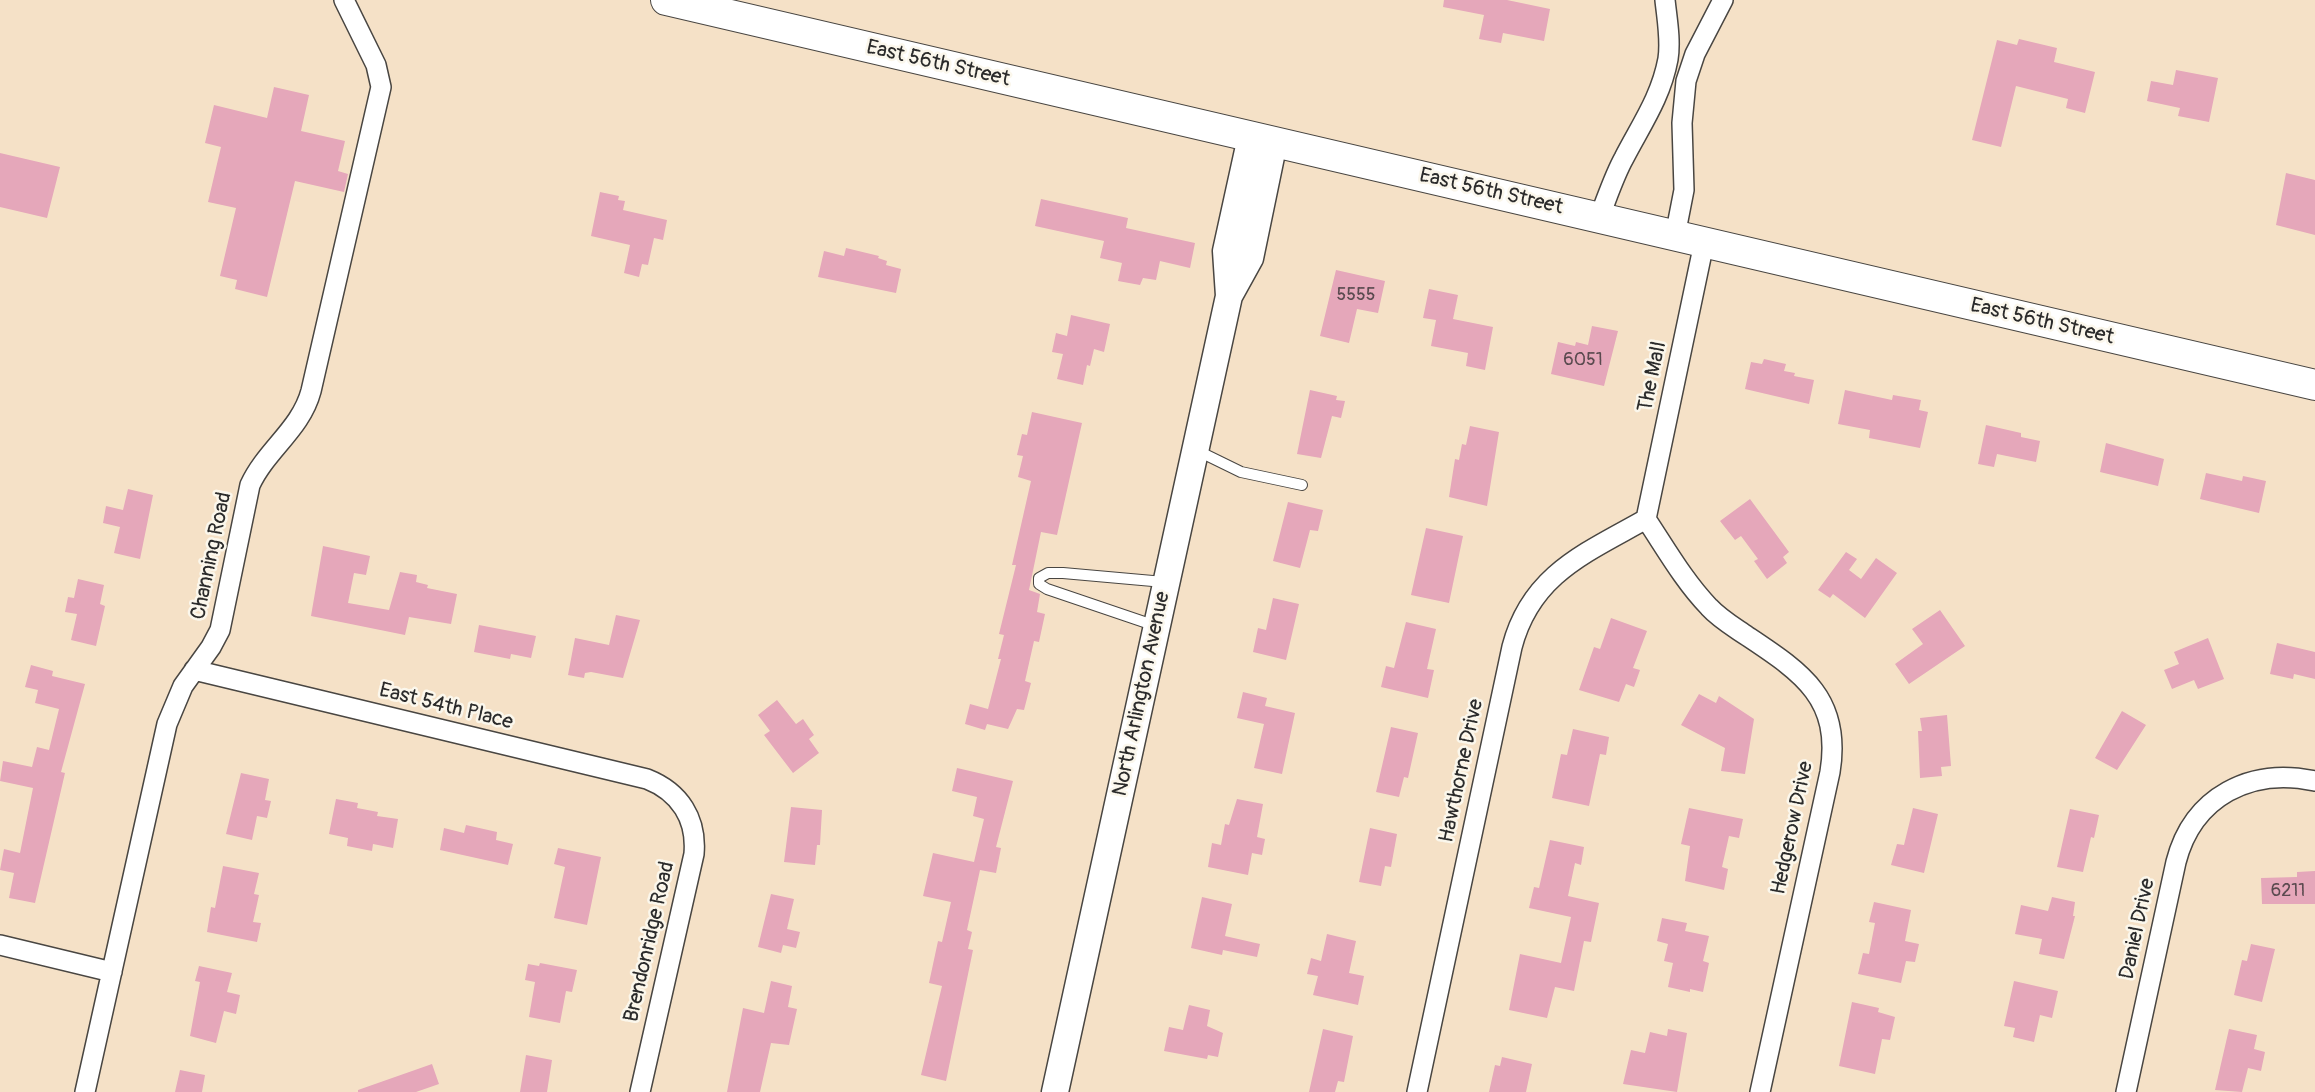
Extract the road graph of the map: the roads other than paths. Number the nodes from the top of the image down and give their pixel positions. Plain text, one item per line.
1 (344, 0) edge
2 (666, 0) edge
3 (1665, 0) edge
4 (1723, 0) edge
5 (1666, 67) junction
6 (1688, 72) junction
7 (1649, 114) junction
8 (1682, 123) junction
9 (1263, 139) junction
10 (1600, 218) junction
11 (1675, 236) junction
12 (1703, 243) junction
13 (2315, 386) edge
14 (1195, 450) junction
15 (1302, 485) dead end
16 (1646, 519) junction
17 (1166, 582) junction
18 (1157, 627) junction
19 (194, 670) junction
20 (2315, 781) edge
21 (681, 803) joint
22 (0, 945) edge
23 (112, 972) junction
24 (85, 1092) edge
25 (639, 1092) edge
26 (1055, 1092) edge
27 (1417, 1092) edge
28 (1760, 1092) edge
29 (2126, 1092) edge

1 - 19 street, Channing Road
2 - 9 main road, East 56th Street
3 - 5 street
4 - 6 street
5 - 6 street
5 - 7 street
6 - 8 street
7 - 8 street
7 - 10 street
8 - 11 street
9 - 10 main road, East 56th Street
9 - 14 main road, North Arlington Avenue
10 - 11 main road, East 56th Street
11 - 12 main road, East 56th Street
12 - 13 main road, East 56th Street
12 - 16 street, The Mall
14 - 15 lane
14 - 17 main road, North Arlington Avenue
16 - 27 street, Hawthorne Drive
16 - 28 street, Hedgerow Drive
17 - 18 main road, North Arlington Avenue
17 - 18 lane
18 - 26 main road, North Arlington Avenue
19 - 21 street, East 54th Place
19 - 23 street, Channing Road
20 - 29 street, Daniel Drive
21 - 25 street, Brendonridge Road
22 - 23 street
23 - 24 street, Channing Road

